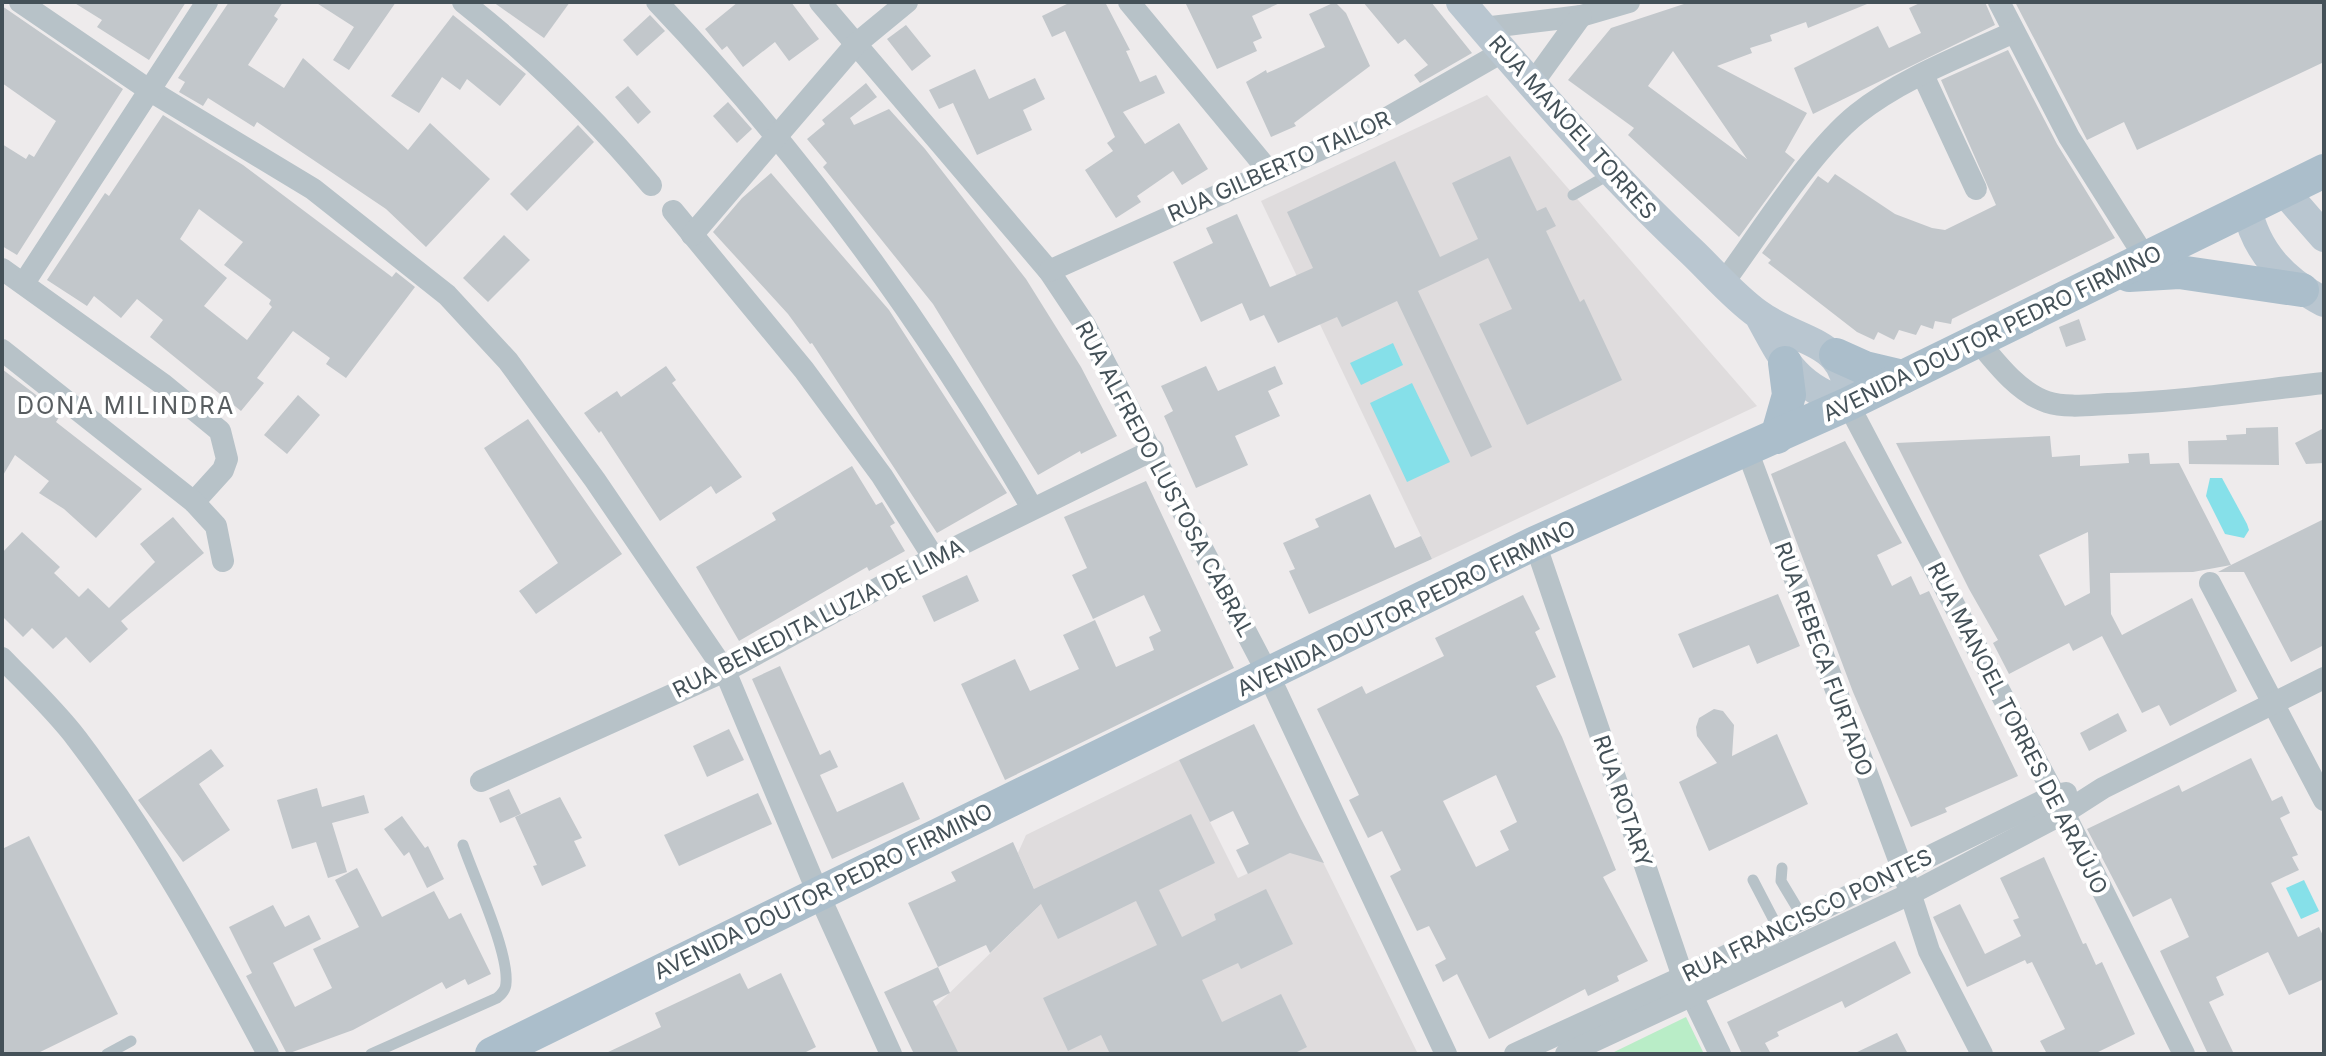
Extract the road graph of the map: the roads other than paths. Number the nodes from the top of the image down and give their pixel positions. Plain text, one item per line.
1 (20, 2) edge
2 (207, 2) edge
3 (463, 2) edge
4 (657, 2) edge
5 (820, 2) edge
6 (907, 2) edge
7 (1129, 2) edge
8 (1461, 2) edge
9 (1629, 2) edge
10 (1999, 2) edge
11 (1581, 16) junction
12 (1483, 28) junction
13 (2014, 32) junction
14 (856, 44) junction
15 (1504, 51) junction
16 (1923, 75) junction
17 (1532, 84) junction
18 (149, 90) junction
19 (774, 136) junction
20 (1268, 170) junction
21 (2324, 171) edge
22 (1610, 174) junction
23 (651, 185) dead end
24 (1976, 189) dead end
25 (2284, 191) junction
26 (1573, 195) dead end
27 (2247, 208) junction
28 (673, 211) dead end
29 (692, 235) junction
30 (2324, 237) edge
31 (2146, 259) junction
32 (2, 269) edge
33 (1049, 271) junction
34 (2108, 277) junction
35 (1724, 282) junction
36 (24, 283) junction
37 (2313, 296) edge
38 (1759, 315) junction
39 (1978, 341) junction
40 (2, 350) edge
41 (1836, 355) junction
42 (1785, 363) junction
43 (1903, 377) junction
44 (2324, 383) edge
45 (1848, 404) junction
46 (1762, 443) junction
47 (1153, 450) junction
48 (194, 502) junction
49 (1032, 508) junction
50 (1535, 543) junction
51 (934, 558) junction
52 (223, 561) dead end
53 (2210, 583) dead end
54 (2, 658) edge
55 (725, 671) junction
56 (1268, 674) junction
57 (2324, 678) edge
58 (2274, 704) junction
59 (481, 781) dead end
60 (2324, 800) edge
61 (2059, 804) junction
62 (463, 845) dead end
63 (1782, 868) dead end
64 (1902, 868) junction
65 (1753, 880) dead end
66 (818, 893) junction
67 (1910, 894) junction
68 (1802, 916) junction
69 (1778, 928) junction
70 (1687, 986) junction
71 (131, 1041) dead end
72 (107, 1054) edge
73 (268, 1054) edge
74 (371, 1054) edge
75 (493, 1054) edge
76 (891, 1054) edge
77 (1446, 1054) edge
78 (1515, 1054) edge
79 (1566, 1054) edge
80 (1720, 1054) edge
81 (1982, 1054) edge
82 (2184, 1054) edge

1 - 18 street
2 - 18 street
3 - 23 street
4 - 19 street
5 - 14 street, RUA ALFREDO LUSTOSA CABRAL
6 - 14 street
7 - 20 street
8 - 12 main road, RUA MANOEL TORRES
9 - 11 street
10 - 13 street
11 - 12 street
11 - 17 street
12 - 15 main road, RUA MANOEL TORRES
13 - 16 street
13 - 31 street
14 - 19 street
14 - 33 street, RUA ALFREDO LUSTOSA CABRAL
15 - 17 main road, RUA MANOEL TORRES
15 - 20 street, RUA GILBERTO TAILOR
16 - 24 street
16 - 35 street
17 - 22 main road, RUA MANOEL TORRES
18 - 36 street
18 - 55 street
19 - 29 street
19 - 49 street
20 - 33 street, RUA GILBERTO TAILOR
21 - 25 main road, AVENIDA DOUTOR PEDRO FIRMINO
22 - 26 lane
22 - 35 main road, RUA MANOEL TORRES
25 - 27 main road, AVENIDA DOUTOR PEDRO FIRMINO
25 - 30 main road
27 - 31 main road, AVENIDA DOUTOR PEDRO FIRMINO
27 - 37 main road
28 - 29 street
29 - 51 street
31 - 34 main road, AVENIDA DOUTOR PEDRO FIRMINO
32 - 36 street
33 - 47 street, RUA ALFREDO LUSTOSA CABRAL
34 - 37 main road
34 - 39 main road, AVENIDA DOUTOR PEDRO FIRMINO
35 - 38 main road, RUA MANOEL TORRES
36 - 48 street
38 - 41 main road, RUA MANOEL TORRES
38 - 42 main road, RUA MANOEL TORRES
39 - 43 main road, AVENIDA DOUTOR PEDRO FIRMINO
39 - 44 street
40 - 48 street
41 - 43 main road
41 - 45 main road
42 - 45 main road, RUA MANOEL TORRES
42 - 46 main road
43 - 45 main road, AVENIDA DOUTOR PEDRO FIRMINO
45 - 46 main road, AVENIDA DOUTOR PEDRO FIRMINO
45 - 61 street, RUA MANOEL TORRES DE ARAÚJO
46 - 50 main road, AVENIDA DOUTOR PEDRO FIRMINO
46 - 64 street, RUA REBECA FURTADO
47 - 49 street, RUA BENEDITA LUZIA DE LIMA
47 - 56 street, RUA ALFREDO LUSTOSA CABRAL
48 - 52 street
49 - 51 street, RUA BENEDITA LUZIA DE LIMA
50 - 56 main road, AVENIDA DOUTOR PEDRO FIRMINO
50 - 70 street, RUA ROTARY
51 - 55 street, RUA BENEDITA LUZIA DE LIMA
53 - 58 street
54 - 73 street
55 - 59 street, RUA BENEDITA LUZIA DE LIMA
55 - 66 street
56 - 66 main road, AVENIDA DOUTOR PEDRO FIRMINO
56 - 77 street, RUA ALFREDO LUSTOSA CABRAL
57 - 58 street, RUA FRANCISCO PONTES
58 - 60 street
58 - 61 street, RUA FRANCISCO PONTES
61 - 64 street, RUA FRANCISCO PONTES
61 - 67 street, RUA FRANCISCO PONTES
61 - 82 street, RUA MANOEL TORRES DE ARAÚJO
62 - 74 lane
63 - 68 lane
64 - 67 street, RUA REBECA FURTADO
64 - 68 street, RUA FRANCISCO PONTES
65 - 69 lane
66 - 75 main road, AVENIDA DOUTOR PEDRO FIRMINO
66 - 76 street
67 - 70 street, RUA FRANCISCO PONTES
67 - 81 street, RUA REBECA FURTADO
68 - 69 street, RUA FRANCISCO PONTES
69 - 70 street, RUA FRANCISCO PONTES
70 - 78 street, RUA FRANCISCO PONTES
70 - 79 street, RUA FRANCISCO PONTES
70 - 80 street, RUA ROTARY
71 - 72 lane

